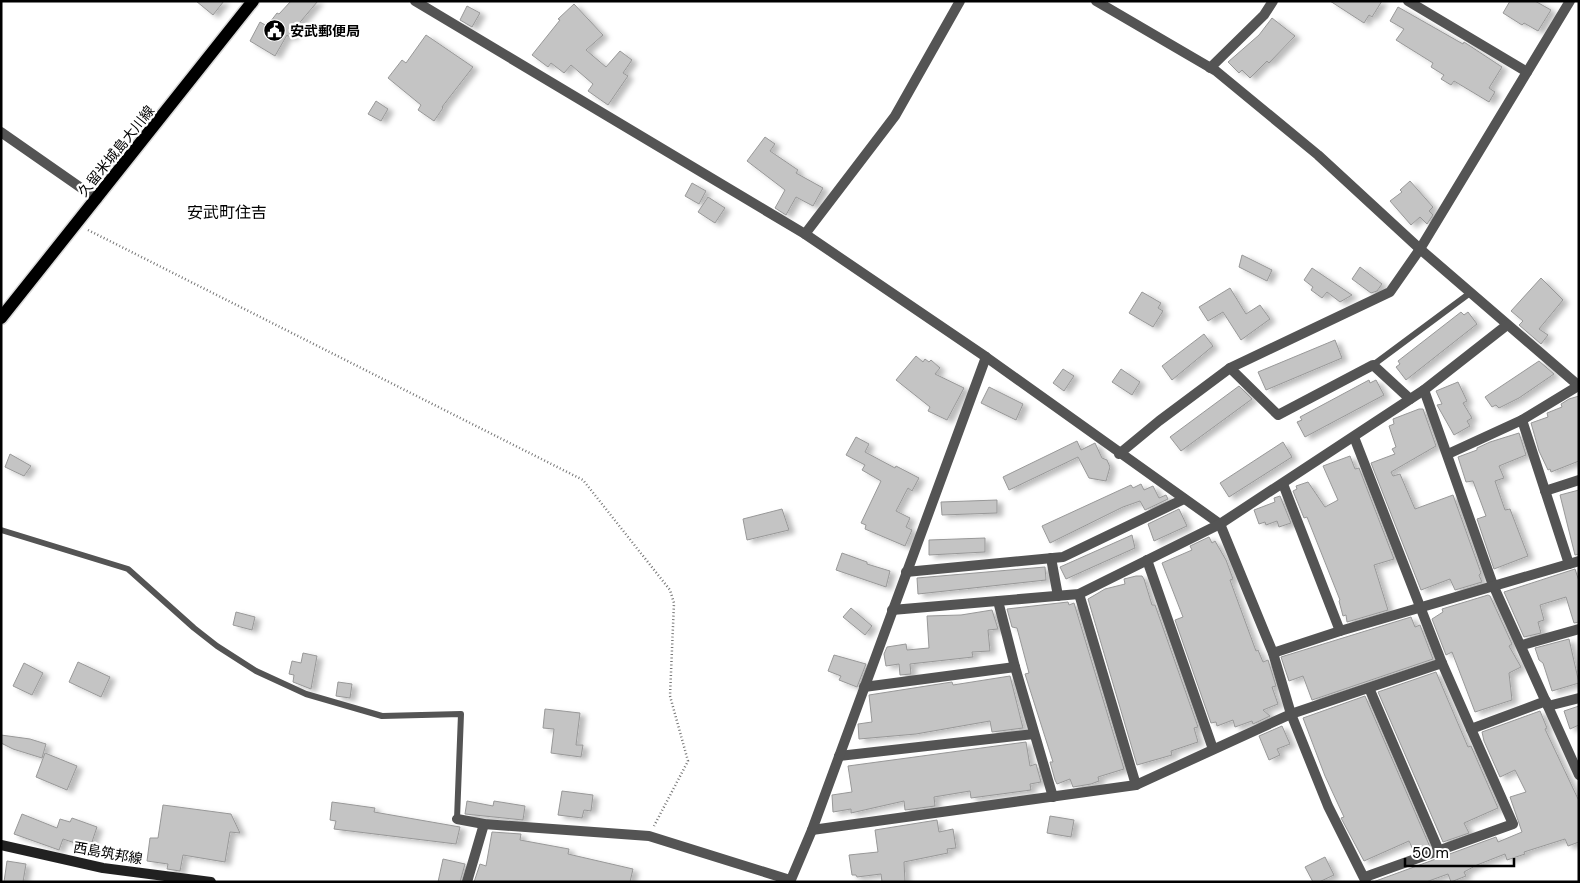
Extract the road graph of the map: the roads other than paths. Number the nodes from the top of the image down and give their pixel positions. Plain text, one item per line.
1 (253, 1) edge
2 (415, 1) edge
3 (960, 1) edge
4 (1096, 1) edge
5 (1273, 1) edge
6 (1408, 1) edge
7 (1570, 1) edge
8 (1210, 68) junction
9 (1527, 72) junction
10 (1, 132) edge
11 (97, 200) junction
12 (805, 234) junction
13 (1420, 249) junction
14 (1470, 293) junction
15 (1, 318) edge
16 (1507, 325) junction
17 (986, 357) junction
18 (1373, 365) junction
19 (1230, 368) junction
20 (1578, 386) edge
21 (1424, 390) junction
22 (1410, 399) junction
23 (1522, 420) junction
24 (1354, 437) junction
25 (1119, 454) junction
26 (1448, 454) junction
27 (1579, 480) edge
28 (1284, 484) junction
29 (1545, 490) junction
30 (1184, 499) junction
31 (1220, 524) junction
32 (1, 530) edge
33 (1051, 558) junction
34 (1147, 560) junction
35 (1574, 562) edge
36 (906, 572) junction
37 (1493, 585) junction
38 (1079, 594) junction
39 (1058, 596) junction
40 (998, 601) junction
41 (1421, 607) junction
42 (892, 610) junction
43 (1579, 629) edge
44 (1340, 631) junction
45 (1522, 645) junction
46 (1273, 653) junction
47 (1442, 663) junction
48 (1015, 667) junction
49 (864, 687) junction
50 (1369, 688) junction
51 (1579, 698) edge
52 (1547, 704) junction
53 (1291, 714) junction
54 (1471, 728) junction
55 (1034, 734) junction
56 (1213, 750) junction
57 (839, 756) junction
58 (1579, 775) edge
59 (1136, 785) junction
60 (1053, 797) junction
61 (457, 819) joint
62 (484, 824) junction
63 (812, 830) junction
64 (1, 845) edge
65 (1439, 851) junction
66 (1366, 879) edge
67 (790, 881) edge
68 (211, 882) edge
69 (467, 882) edge

1 - 11 main road, 久留米城島大川線
2 - 12 street
3 - 12 street
4 - 8 street
5 - 8 street
6 - 9 street
7 - 9 street
8 - 13 street
9 - 13 street
10 - 11 street
11 - 15 main road, 久留米城島大川線
12 - 17 street
13 - 14 street
13 - 19 street
14 - 16 street
14 - 18 lane
16 - 20 street
16 - 21 street
17 - 25 street
17 - 36 street
18 - 19 street
18 - 22 street
19 - 25 street
20 - 23 street
21 - 22 street
21 - 26 street
22 - 24 street
23 - 26 street
23 - 29 street
24 - 28 street
24 - 41 street
25 - 30 street
26 - 37 street
27 - 29 street
28 - 31 street
28 - 44 street
29 - 35 street
30 - 31 street
30 - 33 street
31 - 34 street
31 - 46 street
32 - 61 lane
33 - 36 street
33 - 39 street
34 - 38 street
34 - 56 street
35 - 37 street
36 - 42 street
37 - 41 street
37 - 45 street
38 - 39 street
38 - 59 street
39 - 40 street
40 - 42 street
40 - 48 street
41 - 44 street
41 - 47 street
42 - 49 street
43 - 45 street
44 - 46 street
45 - 52 street
46 - 53 street
47 - 50 street
47 - 54 street
48 - 49 street
48 - 55 street
49 - 57 street
50 - 53 street
50 - 65 street
51 - 52 street
52 - 54 street
52 - 58 street
53 - 56 street
53 - 66 street
54 - 65 street
55 - 57 street
55 - 60 street
56 - 59 street
57 - 63 street
59 - 60 street
60 - 63 street
61 - 62 street
62 - 67 street
62 - 69 street
63 - 67 street
64 - 68 main road, 西島筑邦線
65 - 66 street

